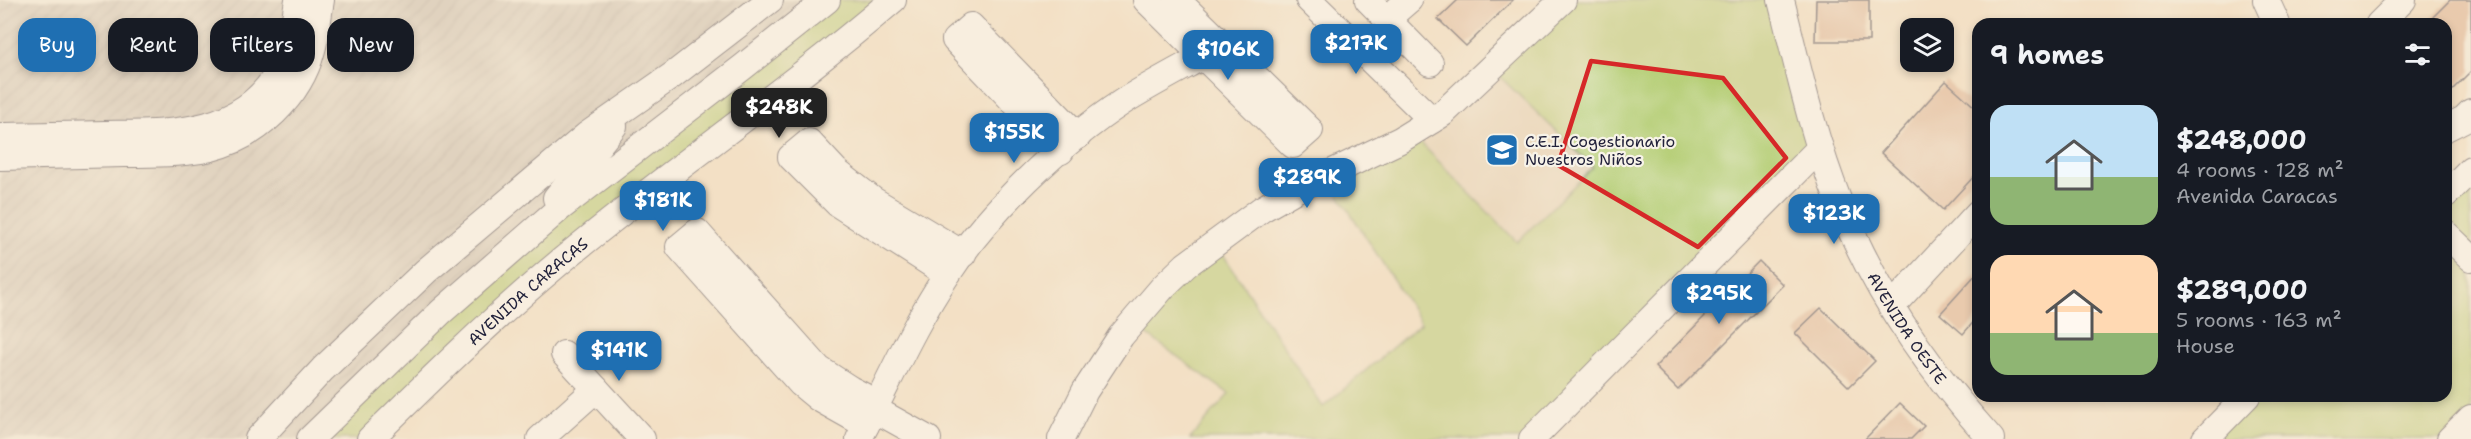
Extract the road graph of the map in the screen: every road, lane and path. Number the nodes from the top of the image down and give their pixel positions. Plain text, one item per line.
1 (298, 0) edge
2 (321, 0) edge
3 (771, 0) edge
4 (827, 0) edge
5 (893, 0) edge
6 (1146, 0) edge
7 (1177, 0) edge
8 (1368, 0) edge
9 (1409, 0) edge
10 (1563, 0) edge
11 (1781, 0) edge
12 (2266, 0) edge
13 (2403, 0) edge
14 (1314, 2) edge
15 (2274, 18) edge
16 (2385, 18) edge
17 (1388, 19) junction
18 (1339, 29) junction
19 (1213, 51) junction
20 (1430, 63) dead end
21 (628, 106) junction
22 (2471, 112) edge
23 (1432, 120) junction
24 (2452, 125) edge
25 (0, 136) edge
26 (1069, 143) junction
27 (123, 144) junction
28 (1820, 148) junction
29 (0, 157) edge
30 (2471, 169) edge
31 (2452, 188) edge
32 (1972, 219) edge
33 (2452, 240) edge
34 (963, 254) junction
35 (508, 255) junction
36 (2471, 258) edge
37 (947, 274) junction
38 (1892, 306) junction
39 (564, 354) dead end
40 (596, 389) junction
41 (2241, 402) edge
42 (2471, 418) edge
43 (869, 419) edge
44 (1981, 436) edge
45 (258, 439) edge
46 (310, 439) edge
47 (370, 439) edge
48 (540, 439) edge
49 (642, 439) edge
50 (928, 439) edge
51 (1061, 439) edge
52 (1532, 439) edge
53 (2205, 439) edge
54 (2450, 439) edge

1 - 27 street
2 - 27 street
3 - 21 street
4 - 35 street
5 - 47 street, AVENIDA CARACAS
6 - 19 street
7 - 19 street
8 - 17 street
8 - 18 street
9 - 17 street
10 - 23 street
11 - 28 street, AVENIDA OESTE
12 - 15 street
13 - 16 street
14 - 18 street
17 - 20 street
18 - 23 street
19 - 26 street
21 - 35 street
21 - 45 street
22 - 24 street
23 - 51 street
25 - 27 street
26 - 26 street
26 - 34 street
27 - 29 street
28 - 38 street, AVENIDA OESTE
28 - 52 street
30 - 31 street
32 - 38 street
33 - 36 street
34 - 37 street
34 - 37 street
35 - 46 street
37 - 43 street
38 - 44 street, AVENIDA OESTE
39 - 40 street
40 - 48 street
40 - 49 street
41 - 53 street
42 - 54 street
43 - 43 street
43 - 50 street

